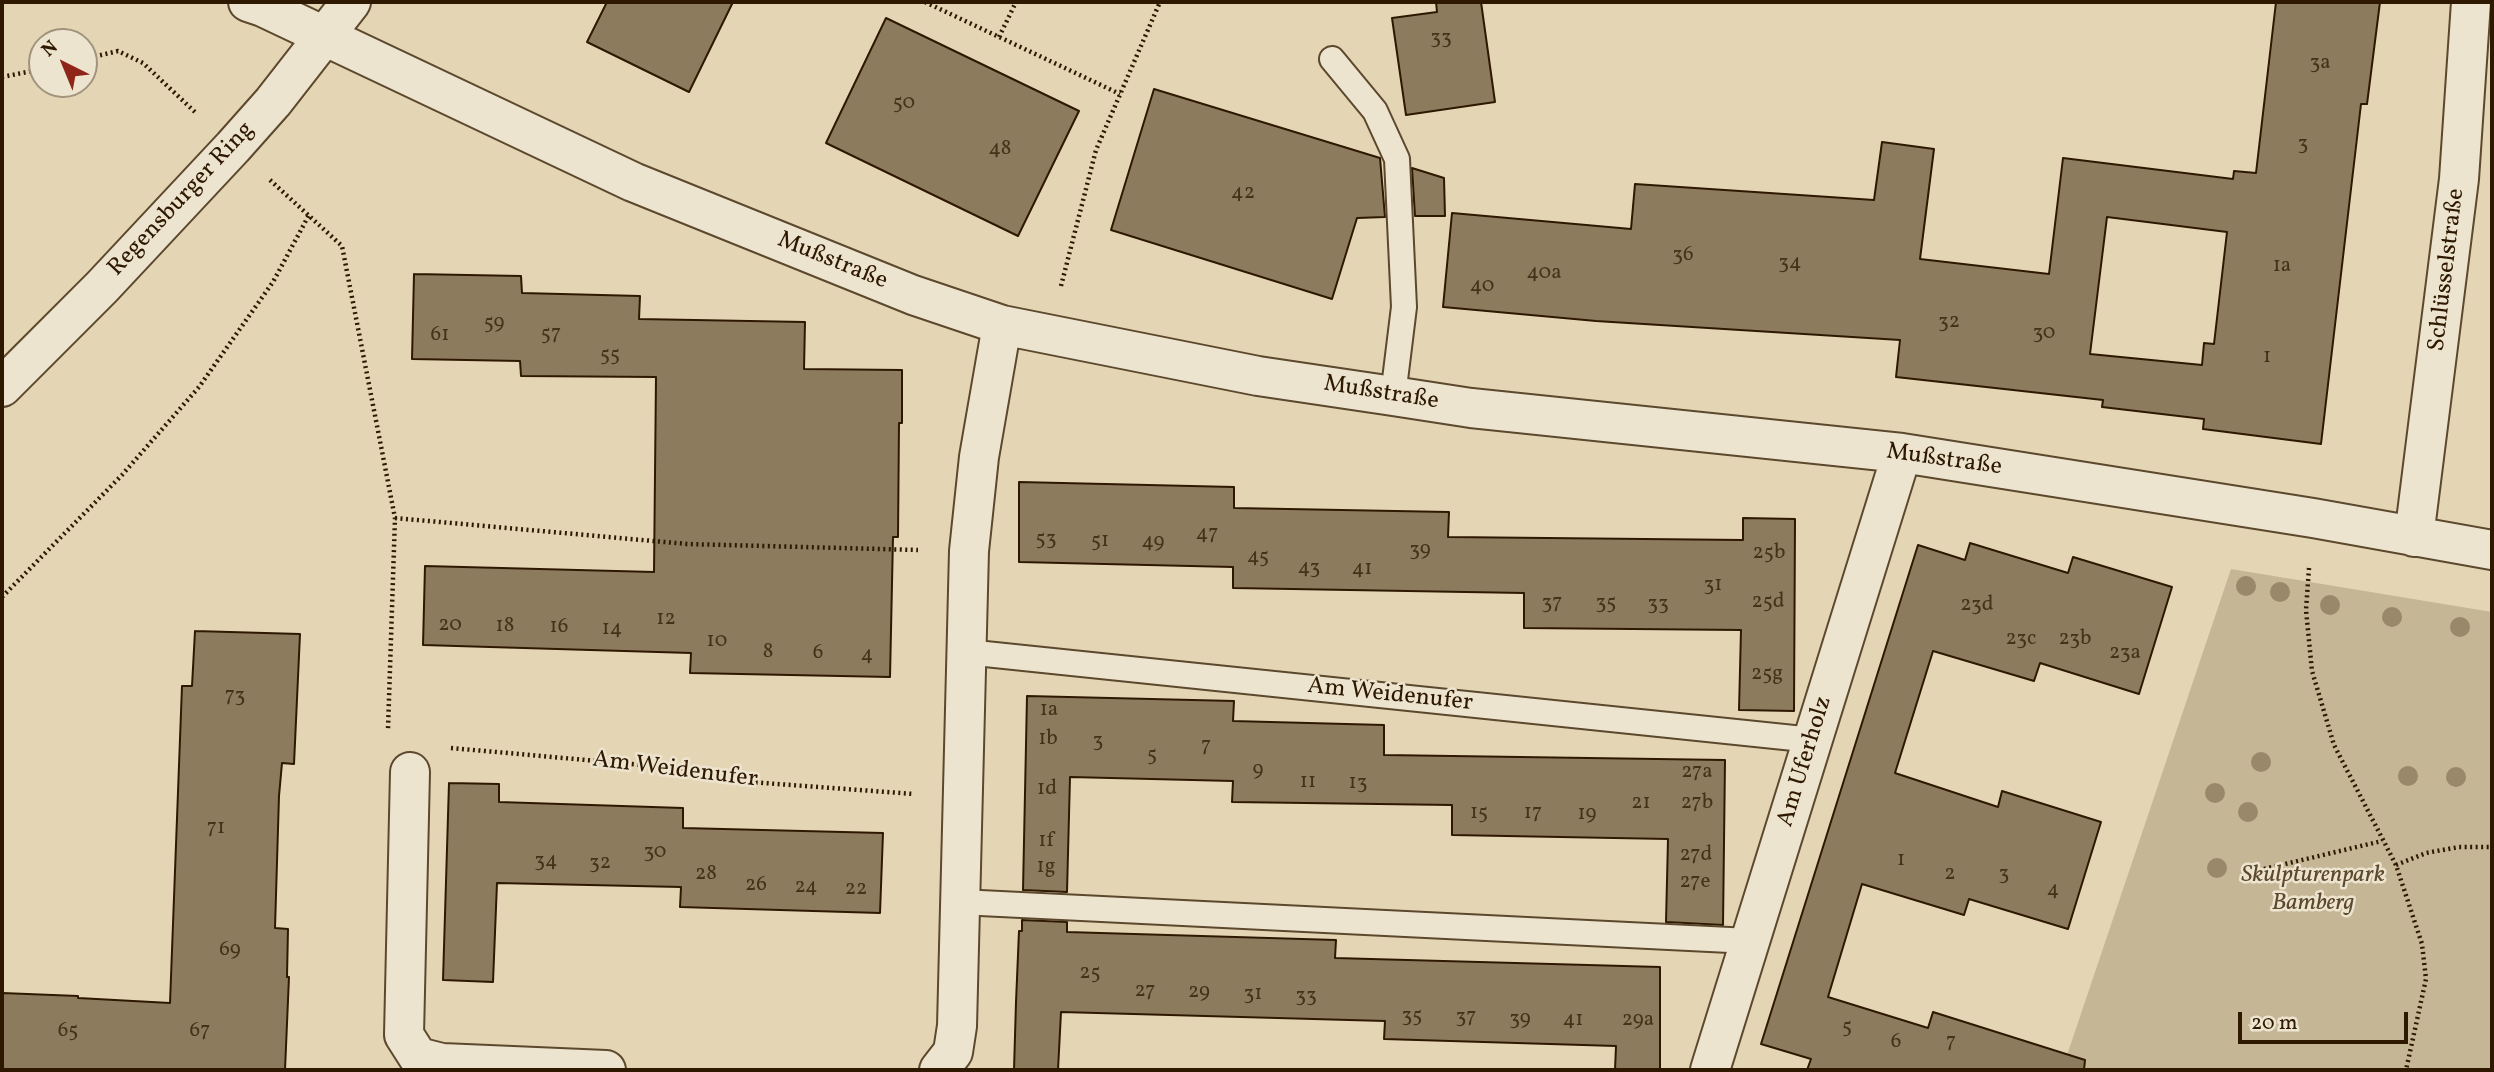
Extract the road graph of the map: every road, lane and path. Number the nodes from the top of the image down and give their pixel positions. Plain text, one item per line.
1 (248, 2) edge
2 (351, 2) edge
3 (925, 2) edge
4 (1016, 2) edge
5 (1160, 2) edge
6 (2471, 2) edge
7 (999, 37) junction
8 (325, 38) junction
9 (1332, 59) dead end
10 (28, 72) edge
11 (2, 77) edge
12 (1120, 94) junction
13 (1002, 325) junction
14 (1049, 334) junction
15 (2, 387) edge
16 (1393, 396) junction
17 (1902, 453) junction
18 (396, 518) junction
19 (2313, 519) junction
20 (2414, 537) junction
21 (969, 551) junction
22 (2492, 551) edge
23 (2, 597) edge
24 (967, 652) junction
25 (1813, 740) junction
26 (442, 747) dead end
27 (410, 772) joint
28 (962, 798) junction
29 (2382, 841) junction
30 (2492, 847) edge
31 (2396, 865) junction
32 (2264, 869) dead end
33 (960, 902) junction
34 (1750, 941) junction
35 (606, 1070) edge
36 (941, 1070) edge
37 (1710, 1070) edge
38 (2406, 1070) edge

1 - 8 street, Mußstraße
2 - 8 street, Regensburger Ring
3 - 7 path
4 - 7 path
5 - 12 path
6 - 20 street, Schlüsselstraße
7 - 12 path
8 - 13 street, Mußstraße
8 - 15 street, Regensburger Ring
9 - 16 lane
10 - 11 path
12 - 14 path
13 - 14 street, Mußstraße
13 - 21 street
14 - 16 street, Mußstraße
16 - 17 street, Mußstraße
17 - 19 street, Mußstraße
17 - 25 street, Am Uferholz
18 - 21 path
18 - 23 path
18 - 27 path
19 - 20 street, Mußstraße
19 - 29 path
20 - 22 street, Mußstraße
21 - 24 street
24 - 25 lane, Am Weidenufer
24 - 28 street
25 - 34 street, Am Uferholz
26 - 28 path, Am Weidenufer
27 - 35 street
28 - 33 street
29 - 31 path
29 - 32 path
30 - 31 path
31 - 38 path
33 - 34 lane
33 - 36 street
34 - 37 street, Am Uferholz

